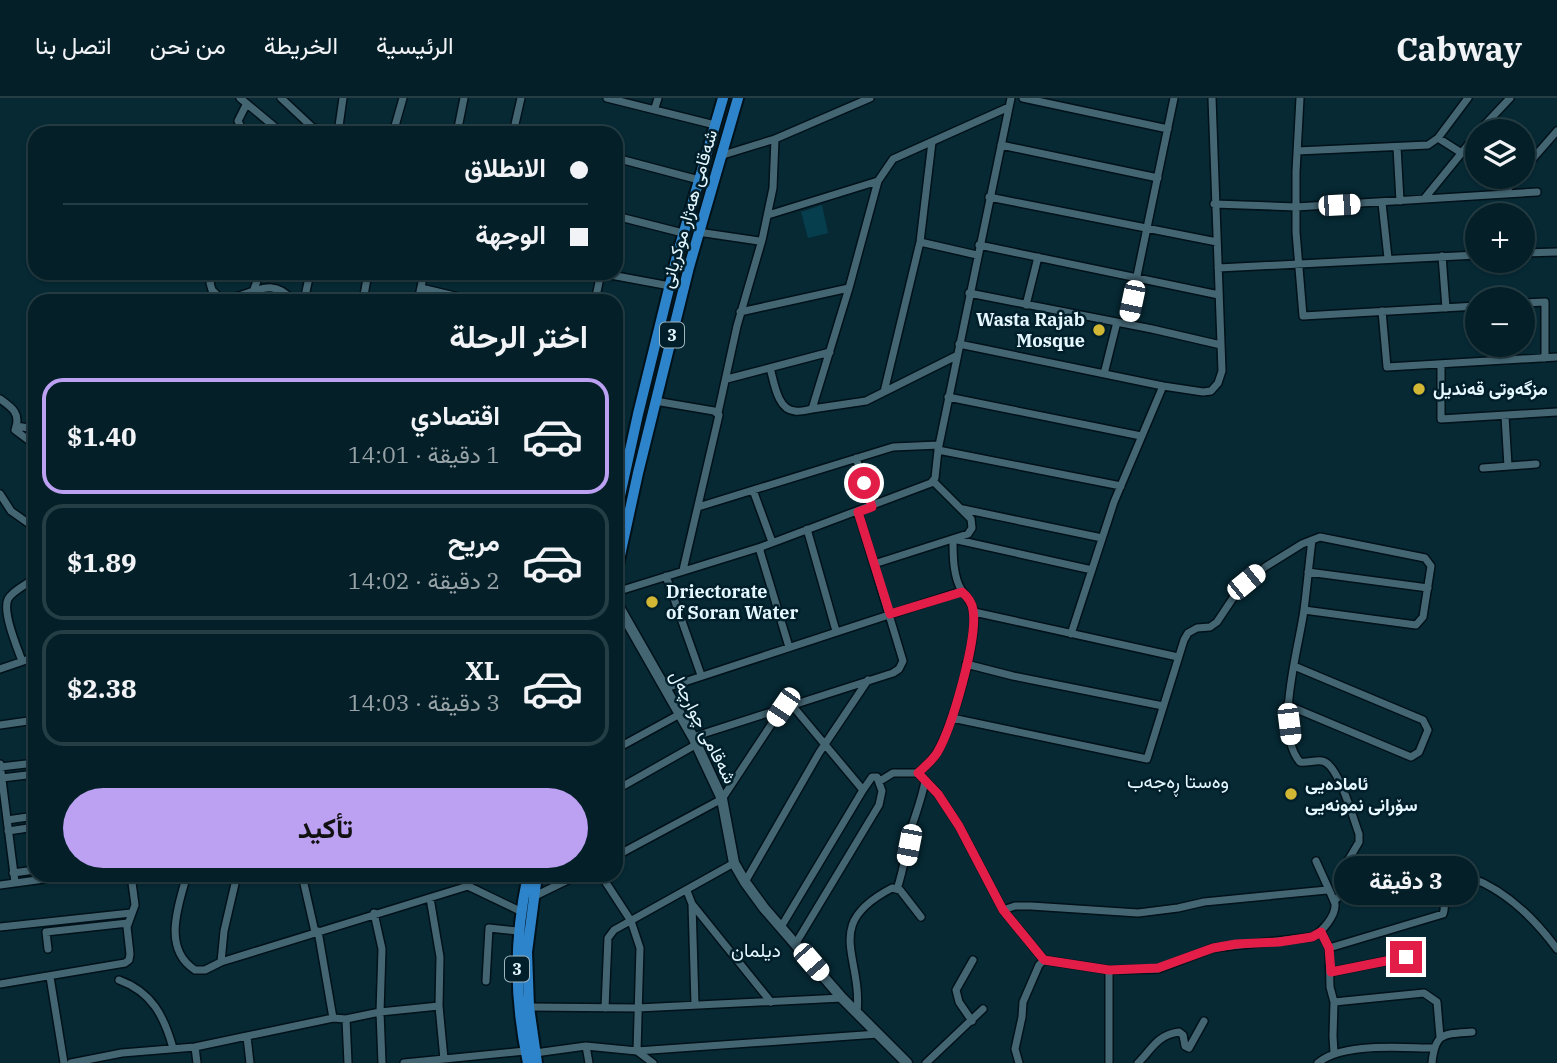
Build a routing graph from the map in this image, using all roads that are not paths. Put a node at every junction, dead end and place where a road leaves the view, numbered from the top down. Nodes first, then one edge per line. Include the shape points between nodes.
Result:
1 (240, 98) edge
2 (281, 98) edge
3 (343, 98) edge
4 (403, 98) edge
5 (464, 98) edge
6 (521, 98) edge
7 (607, 98) edge
8 (658, 98) edge
9 (723, 98) edge
10 (738, 98) edge
11 (870, 98) edge
12 (1011, 98) edge
13 (1023, 98) edge
14 (1174, 98) edge
15 (1212, 98) edge
16 (1300, 98) edge
17 (1468, 98) edge
18 (1510, 98) edge
19 (246, 105) junction
20 (1009, 107) junction
21 (655, 108) junction
22 (1490, 119) edge
23 (715, 125) junction
24 (240, 126) edge
25 (273, 126) edge
26 (311, 126) edge
27 (339, 126) edge
28 (395, 126) edge
29 (458, 126) edge
30 (517, 126) edge
31 (1168, 129) junction
32 (1557, 131) edge
33 (1438, 138) junction
34 (775, 139) junction
35 (932, 142) junction
36 (1001, 145) junction
37 (1465, 146) edge
38 (1397, 147) junction
39 (1297, 151) junction
40 (1460, 152) junction
41 (723, 155) junction
42 (1535, 156) edge
43 (623, 160) edge
44 (1158, 178) junction
45 (699, 180) junction
46 (878, 181) junction
47 (1508, 189) edge
48 (1537, 192) dead end
49 (1504, 193) junction
50 (989, 197) junction
51 (1424, 199) junction
52 (1400, 201) junction
53 (1382, 203) junction
54 (1214, 204) junction
55 (1296, 207) junction
56 (768, 215) junction
57 (623, 218) edge
58 (1148, 228) junction
59 (698, 232) junction
60 (684, 233) junction
61 (762, 240) junction
62 (920, 242) junction
63 (1217, 242) junction
64 (979, 245) junction
65 (1557, 252) edge
66 (1535, 253) edge
67 (977, 255) junction
68 (1465, 255) edge
69 (1442, 256) junction
70 (1038, 257) junction
71 (1388, 258) junction
72 (1298, 263) junction
73 (1218, 268) junction
74 (623, 277) edge
75 (1137, 278) junction
76 (257, 280) edge
77 (423, 280) edge
78 (670, 286) junction
79 (421, 288) junction
80 (849, 288) junction
81 (254, 289) junction
82 (969, 293) junction
83 (242, 294) edge
84 (286, 294) edge
85 (420, 294) edge
86 (446, 294) edge
87 (1219, 295) junction
88 (1535, 302) edge
89 (1026, 305) junction
90 (1465, 307) edge
91 (1446, 308) junction
92 (1382, 311) junction
93 (740, 312) junction
94 (1117, 322) junction
95 (1127, 324) junction
96 (959, 344) junction
97 (1221, 345) junction
98 (830, 352) junction
99 (956, 356) junction
100 (1557, 357) edge
101 (1545, 358) junction
102 (1441, 364) junction
103 (770, 368) junction
104 (1104, 374) junction
105 (727, 379) junction
106 (1163, 386) junction
107 (884, 392) junction
108 (948, 397) junction
109 (0, 399) edge
110 (655, 401) junction
111 (812, 409) junction
112 (1557, 412) edge
113 (719, 413) junction
114 (638, 414) junction
115 (652, 416) junction
116 (1505, 416) junction
117 (16, 426) junction
118 (28, 428) edge
119 (1142, 436) junction
120 (28, 441) edge
121 (938, 447) junction
122 (856, 458) junction
123 (623, 461) edge
124 (1536, 464) dead end
125 (1507, 466) junction
126 (1483, 468) dead end
127 (933, 481) junction
128 (1121, 486) junction
129 (753, 490) junction
130 (0, 494) edge
131 (698, 507) junction
132 (872, 507) junction
133 (963, 509) junction
134 (858, 512) junction
135 (28, 523) edge
136 (807, 529) junction
137 (1102, 538) junction
138 (953, 539) junction
139 (1312, 540) junction
140 (772, 542) junction
141 (623, 543) edge
142 (761, 547) junction
143 (874, 564) junction
144 (683, 570) junction
145 (1092, 570) junction
146 (1308, 572) junction
147 (666, 576) junction
148 (28, 583) edge
149 (1428, 588) junction
150 (623, 590) edge
151 (962, 592) junction
152 (1304, 610) junction
153 (974, 612) junction
154 (623, 614) edge
155 (890, 614) junction
156 (836, 631) junction
157 (1071, 634) junction
158 (789, 647) junction
159 (1178, 657) junction
160 (28, 659) edge
161 (22, 661) junction
162 (966, 664) junction
163 (1294, 666) junction
164 (0, 669) edge
165 (701, 675) junction
166 (868, 680) junction
167 (666, 688) junction
168 (1287, 705) junction
169 (787, 706) junction
170 (1163, 706) junction
171 (680, 714) junction
172 (951, 718) junction
173 (28, 721) edge
174 (0, 725) edge
175 (695, 740) junction
176 (623, 746) edge
177 (824, 746) junction
178 (28, 764) edge
179 (0, 766) edge
180 (918, 773) junction
181 (28, 775) edge
182 (2, 778) edge
183 (880, 781) junction
184 (925, 781) junction
185 (623, 786) edge
186 (863, 790) junction
187 (722, 799) junction
188 (28, 817) edge
189 (7, 820) junction
190 (28, 828) edge
191 (8, 831) junction
192 (623, 852) edge
193 (1316, 861) dead end
194 (734, 863) junction
195 (28, 872) edge
196 (14, 877) junction
197 (28, 877) edge
198 (132, 882) edge
199 (185, 882) edge
200 (235, 882) edge
201 (304, 882) edge
202 (467, 882) edge
203 (526, 882) edge
204 (536, 882) edge
205 (564, 882) edge
206 (606, 882) edge
207 (744, 882) junction
208 (0, 885) edge
209 (468, 886) junction
210 (897, 889) junction
211 (1327, 890) junction
212 (687, 891) junction
213 (533, 897) junction
214 (430, 898) junction
215 (1334, 901) junction
216 (692, 904) junction
217 (1003, 910) junction
218 (520, 911) junction
219 (131, 913) junction
220 (374, 913) junction
221 (921, 917) dead end
222 (631, 921) junction
223 (128, 923) junction
224 (0, 928) edge
225 (780, 928) junction
226 (316, 931) junction
227 (517, 931) junction
228 (1321, 932) junction
229 (796, 943) junction
230 (1329, 948) junction
231 (48, 949) dead end
232 (1557, 949) edge
233 (1406, 957) dead end
234 (973, 960) dead end
235 (1044, 960) junction
236 (221, 962) junction
237 (1109, 970) junction
238 (1331, 972) junction
239 (50, 977) junction
240 (119, 980) dead end
241 (486, 981) dead end
242 (0, 984) edge
243 (842, 998) junction
244 (771, 1002) junction
245 (1334, 1002) junction
246 (695, 1004) junction
247 (439, 1006) junction
248 (529, 1007) junction
249 (605, 1008) junction
250 (638, 1008) junction
251 (983, 1009) dead end
252 (380, 1012) junction
253 (857, 1013) junction
254 (333, 1018) junction
255 (345, 1020) junction
256 (972, 1021) junction
257 (1204, 1021) dead end
258 (1472, 1032) dead end
259 (878, 1034) junction
260 (247, 1037) junction
261 (1440, 1037) junction
262 (586, 1046) junction
263 (195, 1047) junction
264 (173, 1048) junction
265 (1434, 1048) junction
266 (637, 1051) junction
267 (122, 1053) junction
268 (1334, 1053) junction
269 (531, 1057) edge
270 (444, 1059) junction
271 (64, 1063) edge
272 (71, 1063) edge
273 (122, 1063) edge
274 (197, 1063) edge
275 (250, 1063) edge
276 (348, 1063) edge
277 (382, 1063) edge
278 (404, 1063) edge
279 (589, 1063) edge
280 (653, 1063) edge
281 (906, 1063) edge
282 (926, 1063) edge
283 (1019, 1063) edge
284 (1109, 1063) edge
285 (1138, 1063) edge
286 (1318, 1063) edge
287 (1432, 1063) edge

1 - 19 street
2 - 26 street
3 - 27 street
4 - 28 street
5 - 29 street
6 - 30 street
7 - 21 street
8 - 21 street
9 - 23 highway, شەقامی ھەژار موکریانی / 3
10 - 41 highway, شەقامی ھەژار موکریانی / 3
11 - 34 street
12 - 20 street
13 - 31 street
14 - 31 street
15 - 54 street
16 - 39 street
17 - 33 street
18 - 22 street
19 - 24 street via 238,121
19 - 25 street
20 - 35 street
20 - 36 street
21 - 23 street
23 - 45 highway, شەقامی ھەژار موکریانی / 3
31 - 44 street
32 - 42 street
33 - 38 street via 1428,145
33 - 40 street
34 - 41 street
34 - 56 street
35 - 46 street via 893,159
35 - 62 street
36 - 44 street
36 - 50 street
37 - 40 street
38 - 39 street
38 - 52 street
39 - 55 street
40 - 51 street
41 - 59 highway, شەقامی ھەژار موکریانی / 3
43 - 45 street
44 - 58 street
45 - 60 highway, شەقامی ھەژار موکریانی / 3
46 - 56 street
46 - 80 street
47 - 49 street
48 - 49 street
49 - 51 street
50 - 58 street
50 - 64 street
51 - 52 street
52 - 53 street
53 - 55 street
53 - 71 street
54 - 55 street
54 - 63 street
55 - 72 street
56 - 61 street
57 - 60 street
58 - 63 street
58 - 75 street
59 - 61 street
59 - 110 highway, شەقامی ھەژار موکریانی / 3
60 - 78 highway, شەقامی ھەژار موکریانی / 3
61 - 93 street
62 - 67 street
62 - 107 street
63 - 73 street
64 - 67 street
64 - 70 street
65 - 66 street
67 - 82 street
68 - 69 street
69 - 71 street
69 - 91 street
70 - 75 street
70 - 89 street
71 - 72 street
72 - 73 street
72 - 92 street via 1303,316
73 - 87 street
74 - 78 street
75 - 87 street
75 - 95 street
76 - 81 street
77 - 79 street
78 - 114 highway, شەقامی ھەژار موکریانی / 3
79 - 85 street
79 - 86 street
80 - 93 street
80 - 98 street
81 - 83 street
81 - 84 street
82 - 89 street
82 - 96 street
87 - 97 street
88 - 101 street via 1545,302
89 - 94 street
90 - 91 street
91 - 92 street
92 - 102 street via 1387,367
93 - 105 street
94 - 95 street
94 - 104 street
95 - 97 street
96 - 99 street
96 - 104 street
97 - 106 street via 1222,371 1211,391
98 - 103 street
98 - 111 street
99 - 107 street
99 - 108 street
100 - 101 street
101 - 102 street
102 - 116 street via 1441,419
103 - 105 street
103 - 111 street via 786,408 793,412
104 - 106 street
105 - 113 street
106 - 119 street
107 - 111 street via 866,401
108 - 119 street
108 - 121 street
109 - 117 street via 17,413
110 - 113 street
110 - 115 highway, شەقامی ھەژار موکریانی / 3
112 - 116 street
113 - 131 street
114 - 115 highway
114 - 123 highway, شەقامی ھەژار موکریانی / 3
115 - 141 highway, شەقامی ھەژار موکریانی / 3
116 - 125 street
117 - 118 street
117 - 120 street via 17,434
119 - 128 street
121 - 122 street via 893,447
121 - 127 street
121 - 128 street
122 - 129 street
122 - 132 street
124 - 125 street
125 - 126 street
127 - 132 street
127 - 133 street
128 - 137 street
129 - 131 street
129 - 140 street
130 - 135 street via 11,511
131 - 144 street
132 - 134 street
133 - 137 street
133 - 138 street via 972,528
134 - 136 street
134 - 143 street
136 - 140 street
136 - 156 street
137 - 145 street
138 - 143 street
138 - 145 street
138 - 151 street
139 - 146 street
139 - 149 street via 1320,537 1425,558 1431,566
139 - 159 street via 1246,582 1217,622 1188,633
140 - 142 street
142 - 144 street
142 - 158 street
143 - 155 street
144 - 147 street
145 - 157 street
146 - 149 street
146 - 152 street
147 - 150 street
147 - 165 street
148 - 161 street via 9,596 6,604
149 - 152 street via 1423,617 1416,625
151 - 153 street
151 - 155 street
152 - 163 street
153 - 157 street
153 - 162 street
154 - 167 main road, شەقامی چوارچەل
155 - 156 street
155 - 166 street via 903,661 892,673
156 - 158 street
157 - 159 street
158 - 165 street
159 - 170 street
160 - 161 street
161 - 164 street
162 - 170 street
162 - 172 street
163 - 168 street
163 - 168 street via 1423,720 1428,730 1419,752 1411,757
165 - 167 street
166 - 169 street
166 - 177 street
167 - 171 main road, شەقامی چوارچەل
168 - 215 street via 1292,753 1300,762 1329,764 1359,834 1346,864 1343,893
169 - 175 street
169 - 177 street
169 - 187 street
170 - 172 street via 1147,759
171 - 175 main road, شەقامی چوارچەل
171 - 176 street
172 - 180 street via 936,755
173 - 174 street
175 - 185 street
175 - 187 main road, شەقامی چوارچەل
177 - 186 street
177 - 207 street
178 - 179 street
179 - 182 street
180 - 183 street via 893,773
180 - 184 street
181 - 182 street
182 - 189 street
183 - 186 street via 872,777
183 - 229 street via 879,805
184 - 210 street
184 - 217 street via 964,835
186 - 225 street
187 - 192 street
187 - 194 main road, شەقامی چوارچەل
188 - 189 street
189 - 191 street
190 - 191 street
191 - 196 street
193 - 211 street
194 - 207 main road, شەقامی چوارچەل
194 - 212 street
195 - 196 street
196 - 197 street
196 - 208 street
198 - 219 street via 135,905
199 - 236 street via 174,931 175,947 195,970
200 - 236 street
201 - 226 street
202 - 209 street
203 - 218 highway, 3
204 - 213 highway, 3
205 - 213 street
206 - 222 street
207 - 225 main road, شەقامی چوارچەل
209 - 214 street
209 - 218 street
210 - 221 street
210 - 253 street via 866,904 852,925 849,937 859,994
211 - 215 street
211 - 217 street via 1138,913 1031,906
212 - 216 street
212 - 222 street
213 - 248 highway, 3 via 527,952
214 - 220 street
214 - 247 street via 440,957
215 - 228 street via 1335,908
216 - 244 street
216 - 246 street
217 - 235 street
218 - 227 highway, 3
219 - 223 street
219 - 224 street
220 - 226 street
220 - 252 street via 382,949
222 - 249 street via 608,938
222 - 250 street via 639,948
223 - 231 street via 46,932
223 - 239 street via 130,954 125,963
225 - 229 main road, شەقامی چوارچەل
226 - 236 street
226 - 254 street
227 - 241 street via 489,928
227 - 269 highway, 3 via 519,998
228 - 230 street
228 - 237 street via 1279,942 1213,948 1158,968
229 - 243 main road, شەقامی چوارچەل
230 - 232 street via 1443,914 1443,886 1451,875 1460,874 1488,884 1519,906
230 - 238 street
233 - 238 street
234 - 256 street via 956,990
235 - 237 street
235 - 283 street via 1023,1002 1015,1049
237 - 284 street
238 - 245 street
239 - 242 street
239 - 271 street
240 - 264 street via 135,985 149,998 167,1027
243 - 244 street
243 - 253 main road, شەقامی چوارچەل
244 - 246 street
245 - 261 street via 1424,993 1437,1002
245 - 268 street
246 - 250 street
247 - 252 street
247 - 270 street
248 - 249 street
248 - 269 highway, 3
249 - 250 street
250 - 266 street
251 - 256 street
252 - 255 street
252 - 277 street
253 - 259 main road, شەقامی چوارچەل
254 - 255 street
254 - 260 street
255 - 276 street
256 - 282 street
257 - 285 street via 1189,1048 1183,1035 1172,1033 1155,1041
258 - 261 street
259 - 266 street
259 - 281 main road, شەقامی چوارچەل
260 - 263 street
260 - 275 street
261 - 265 street
262 - 266 street
262 - 269 street
262 - 279 street
263 - 264 street
263 - 274 street
264 - 267 street
265 - 268 street
265 - 287 street
266 - 280 street
267 - 272 street
267 - 273 street
268 - 286 street
269 - 270 street
270 - 278 street

